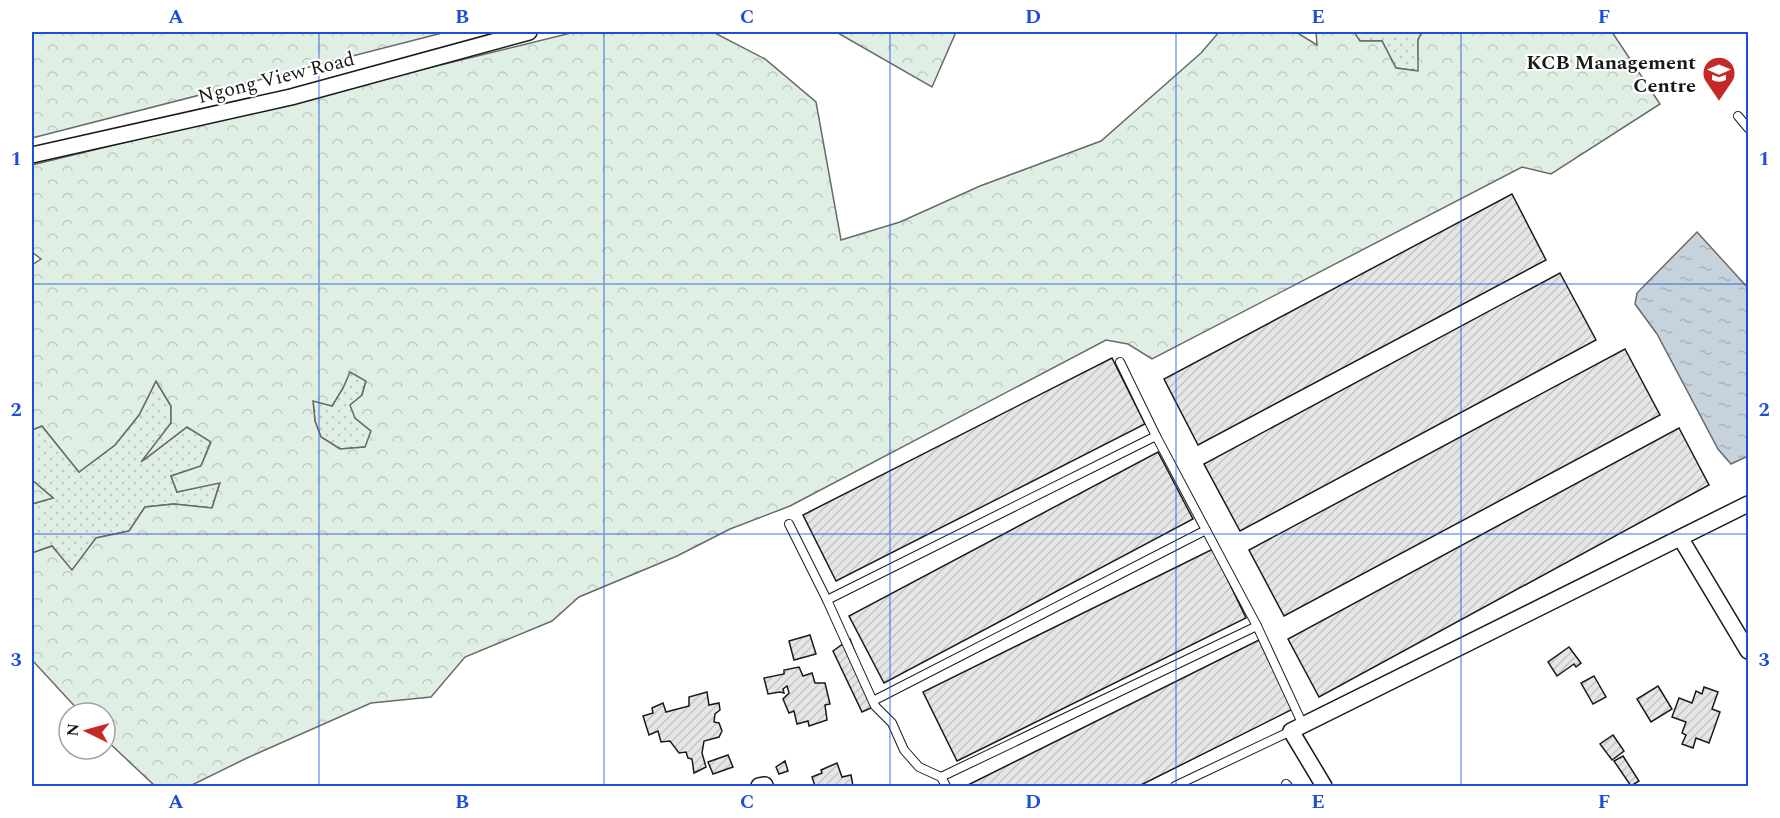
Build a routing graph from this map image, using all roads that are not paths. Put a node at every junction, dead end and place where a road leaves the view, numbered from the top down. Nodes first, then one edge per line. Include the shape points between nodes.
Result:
1 (529, 32) edge
2 (1738, 116) dead end
3 (1749, 129) edge
4 (32, 155) edge
5 (1120, 362) dead end
6 (1156, 436) junction
7 (1749, 504) edge
8 (789, 525) dead end
9 (1206, 530) junction
10 (1681, 539) junction
11 (827, 600) junction
12 (1257, 626) junction
13 (1749, 651) edge
14 (873, 701) junction
15 (1297, 728) junction
16 (941, 777) junction
17 (946, 786) edge
18 (1175, 786) edge
19 (1324, 786) edge

1 - 4 street, Ngong View Road via 291,97
2 - 3 lane
5 - 6 lane
6 - 9 lane
6 - 11 lane
7 - 10 street
8 - 11 lane
9 - 12 lane
9 - 14 lane
10 - 13 street
10 - 15 street
11 - 14 lane
12 - 15 lane
12 - 16 lane
14 - 16 lane via 892,723 904,750 919,767
15 - 18 lane
15 - 19 street
16 - 17 lane

